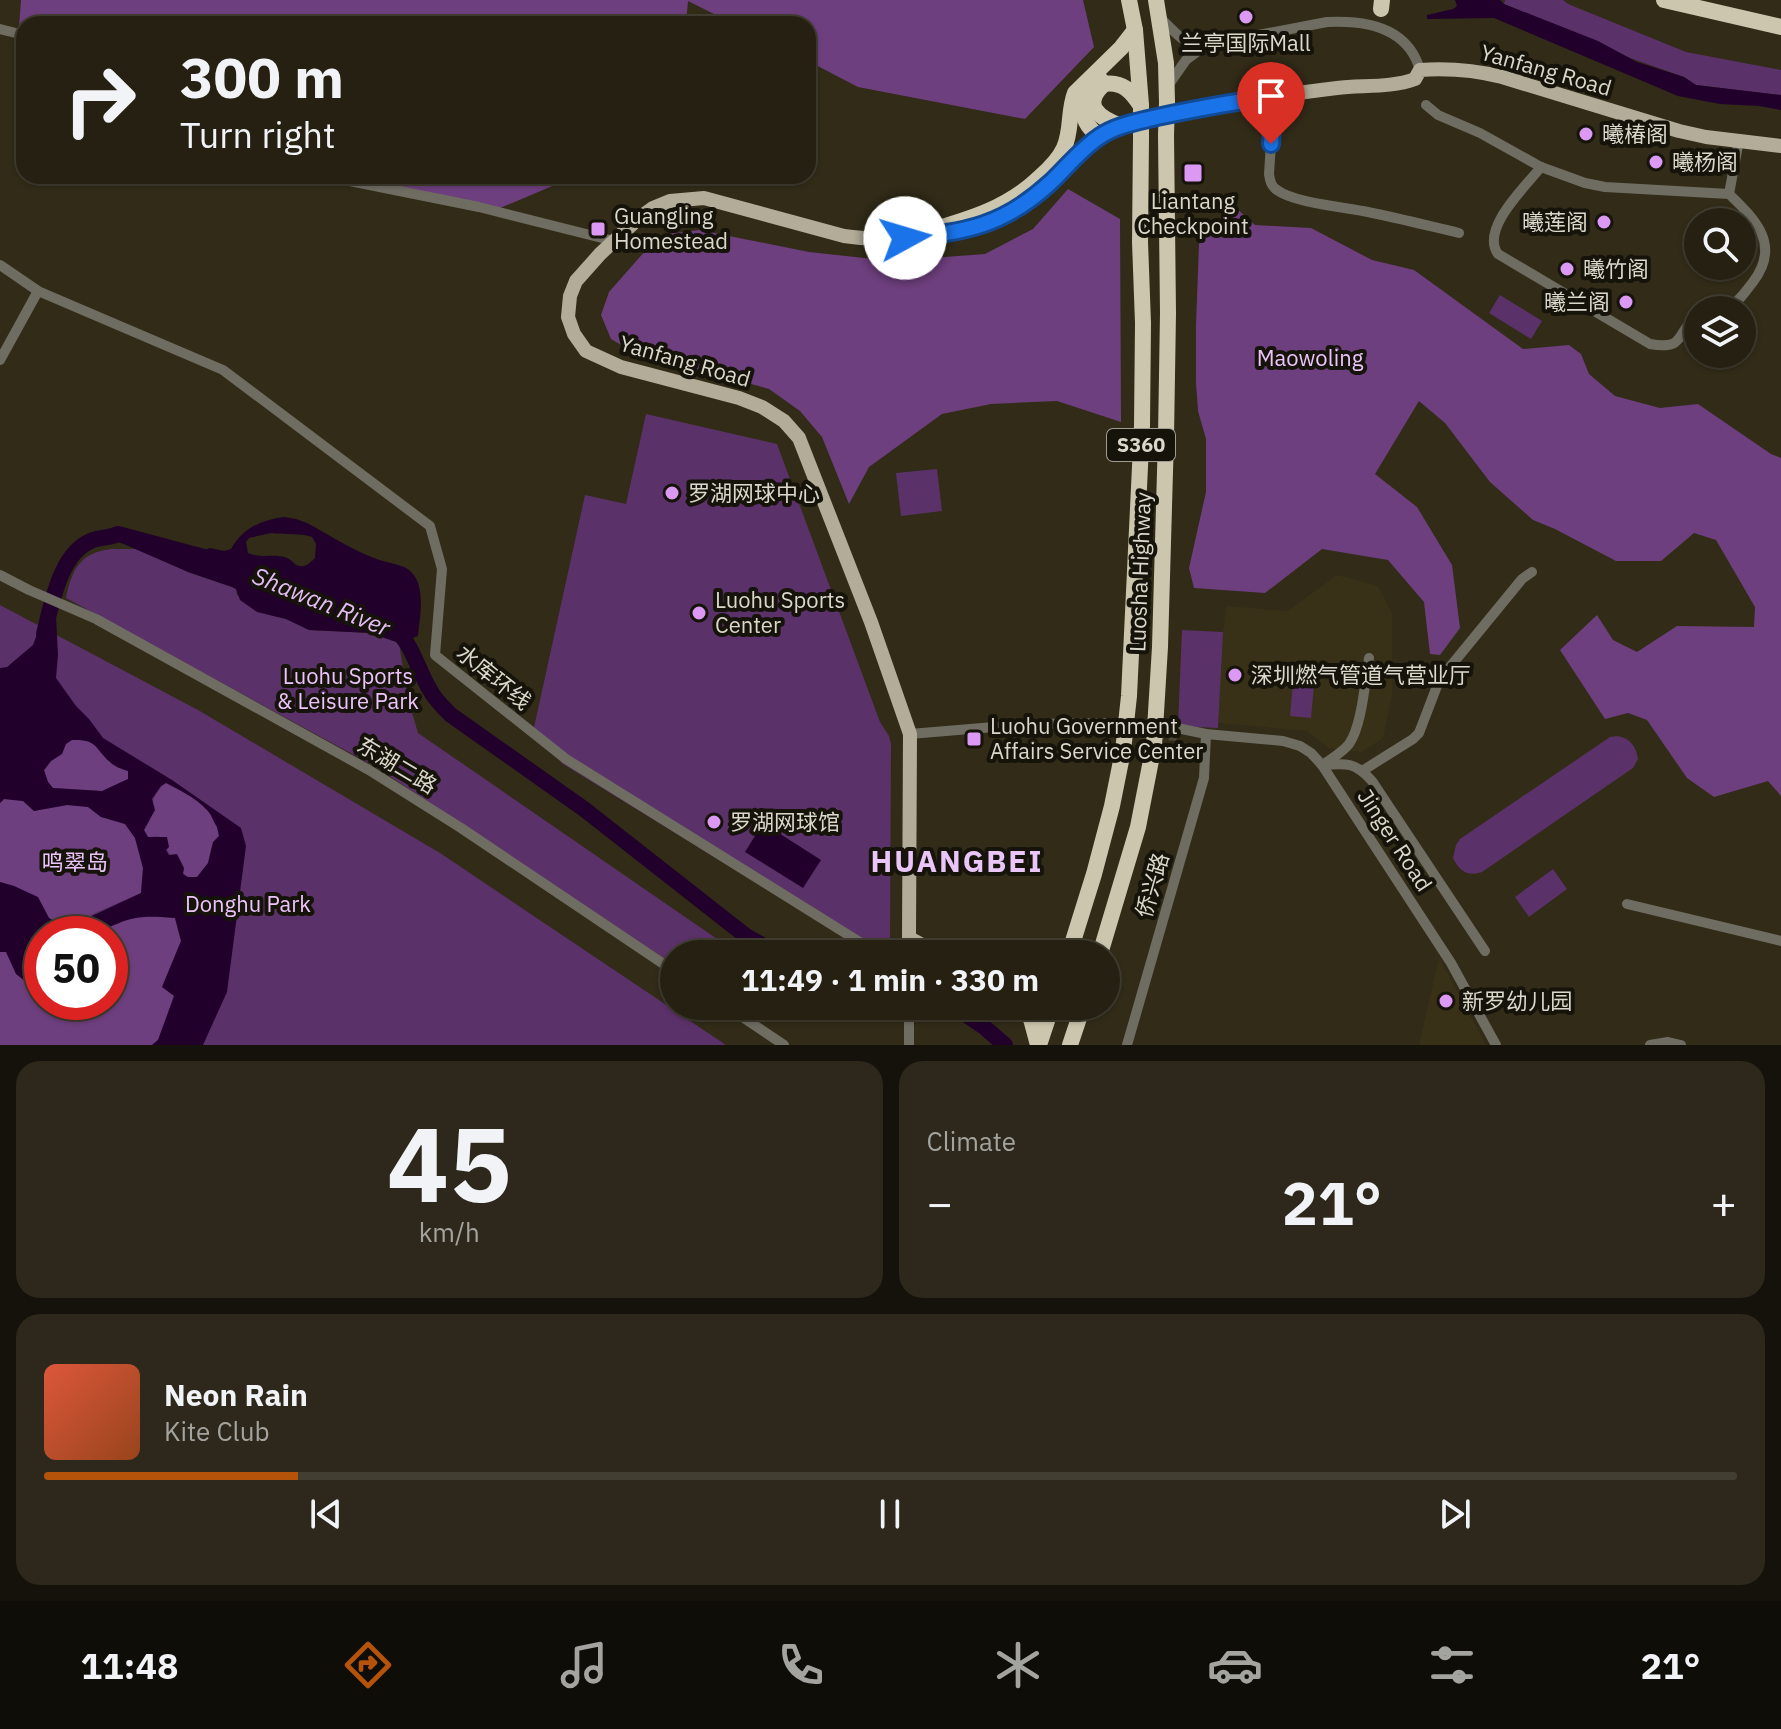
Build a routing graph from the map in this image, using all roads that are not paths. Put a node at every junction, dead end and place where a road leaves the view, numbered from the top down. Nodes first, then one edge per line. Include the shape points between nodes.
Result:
1 (1129, 0) edge
2 (1156, 0) edge
3 (1664, 0) edge
4 (1379, 3) edge
5 (1159, 17) junction
6 (1780, 26) edge
7 (1135, 30) junction
8 (1386, 30) junction
9 (1206, 45) junction
10 (1420, 70) junction
11 (1167, 95) junction
12 (1271, 97) junction
13 (1426, 105) dead end
14 (1141, 106) junction
15 (1121, 126) junction
16 (1099, 136) junction
17 (1739, 140) junction
18 (1781, 146) edge
19 (1541, 167) junction
20 (365, 184) edge
21 (1729, 194) junction
22 (1459, 233) dead end
23 (905, 238) junction
24 (614, 241) junction
25 (0, 265) edge
26 (38, 291) junction
27 (1742, 296) edge
28 (1684, 331) edge
29 (0, 360) edge
30 (1532, 572) dead end
31 (0, 575) edge
32 (1369, 658) dead end
33 (1109, 727) tunnel mouth
34 (1177, 732) tunnel mouth
35 (910, 734) junction
36 (1206, 734) junction
37 (1322, 765) junction
38 (1362, 771) junction
39 (1627, 904) dead end
40 (856, 940) edge
41 (909, 940) edge
42 (1073, 940) edge
43 (1104, 940) edge
44 (1781, 941) edge
45 (1485, 951) dead end
46 (660, 962) edge
47 (747, 1020) edge
48 (910, 1020) edge
49 (1031, 1020) edge
50 (1047, 1020) edge
51 (1078, 1020) edge
52 (784, 1045) edge
53 (909, 1045) edge
54 (1038, 1045) edge
55 (1070, 1045) edge
56 (1127, 1045) edge
57 (1496, 1045) edge
58 (1650, 1045) edge
59 (1681, 1045) edge

1 - 7 highway, S360
2 - 5 highway, S360
3 - 6 highway
4 - 8 street
5 - 9 street via 1184,41
5 - 11 highway, S360
7 - 14 highway, S360
7 - 16 highway via 1127,55 1084,102 1088,126
7 - 23 highway via 1075,93 1067,141 1036,181 986,213
8 - 9 street via 1357,22 1327,22
8 - 10 street via 1413,54
9 - 11 street via 1186,60
10 - 12 main road, Yanfang Road via 1415,79 1401,83
10 - 17 main road, Yanfang Road via 1477,71 1679,131
11 - 43 highway, Luosha Highway / S360, bridge via 1166,437 1154,745 1138,827
12 - 15 main road, Yanfang Road
12 - 22 street via 1269,174 1277,190
13 - 19 street
14 - 15 highway via 1117,83 1098,89 1093,104 1097,114
14 - 42 highway, Luosha Highway / S360, bridge via 1142,425 1129,696 1112,806
15 - 16 main road, Yanfang Road
16 - 23 main road, Yanfang Road via 1035,196 998,220
17 - 18 main road, Yanfang Road
17 - 21 street
19 - 21 street via 1605,187
19 - 28 street via 1495,228 1493,248 1498,254 1650,344 1669,346
20 - 24 street
21 - 27 street via 1754,218 1766,251 1759,274
23 - 24 main road, Yanfang Road via 844,236 704,198 653,208
24 - 35 main road, Yanfang Road via 576,281 568,317 574,334 586,351 621,367 762,407 799,438
25 - 26 street, 水库环线
26 - 29 street
26 - 40 street, 水库环线 via 223,370 430,526 442,569 435,655 566,759
30 - 38 street via 1445,673 1419,733
31 - 46 street, 东湖二路 via 78,611 369,770
32 - 37 street via 1352,739
33 - 35 street via 1029,724
34 - 36 street, Jinger Road
35 - 41 main road, Yanfang Road
36 - 37 street, Jinger Road via 1283,741 1300,746
36 - 56 street, 侨兴路 via 1204,778
37 - 38 street via 1345,763
37 - 57 street, Jinger Road via 1451,963
38 - 45 street
39 - 44 street
47 - 52 street
48 - 53 street
49 - 54 highway
50 - 54 highway
51 - 55 highway
58 - 59 street

